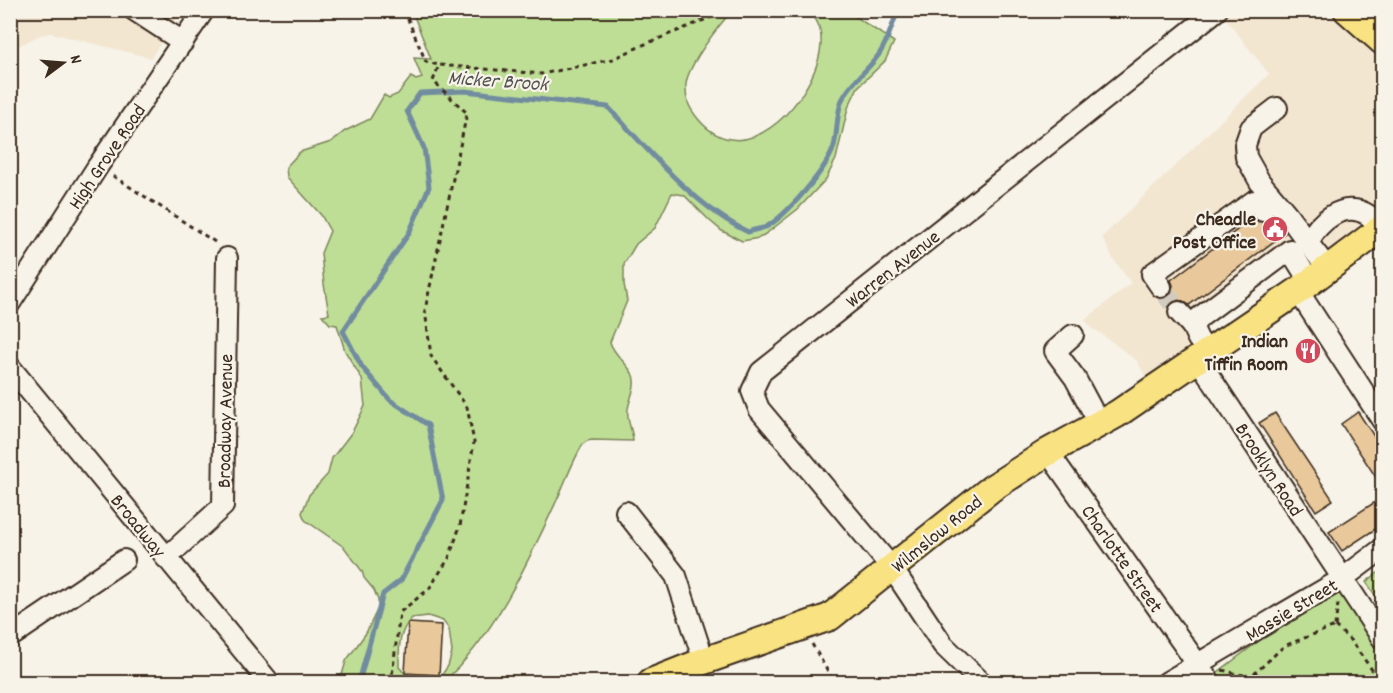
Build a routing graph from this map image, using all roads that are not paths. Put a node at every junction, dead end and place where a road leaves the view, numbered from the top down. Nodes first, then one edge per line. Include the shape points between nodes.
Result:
1 (134, 10) edge
2 (204, 10) edge
3 (1217, 10) edge
4 (1347, 10) edge
5 (1379, 29) edge
6 (183, 42) junction
7 (1277, 108) dead end
8 (1263, 212) dead end
9 (1382, 228) edge
10 (1309, 244) junction
11 (227, 258) road end
12 (1312, 281) junction
13 (1161, 287) tunnel mouth
14 (10, 303) edge
15 (1073, 335) dead end
16 (1203, 355) junction
17 (10, 367) edge
18 (1376, 397) edge
19 (1383, 420) edge
20 (1099, 423) junction
21 (1048, 452) junction
22 (626, 512) dead end
23 (1383, 549) edge
24 (166, 558) junction
25 (123, 560) dead end
26 (892, 568) junction
27 (1342, 579) junction
28 (10, 637) edge
29 (1383, 638) edge
30 (704, 661) junction
31 (1197, 665) junction
32 (269, 682) edge
33 (651, 682) edge
34 (981, 682) edge
35 (1167, 682) edge
36 (1210, 682) edge

1 - 6 street
2 - 6 street, High Grove Road
3 - 26 street, Warren Avenue via 761,372 752,391 759,409
4 - 5 main road
6 - 14 street, High Grove Road
7 - 10 street via 1251,128 1245,145 1246,157 1260,182
8 - 13 street via 1254,201 1152,274
9 - 10 street via 1358,210 1346,210 1329,217 1314,231
9 - 12 main road, Wilmslow Road
10 - 12 street
11 - 24 street, Broadway Avenue via 223,506
12 - 16 main road, Wilmslow Road
12 - 16 street via 1285,243 1200,317 1185,319
12 - 18 street
15 - 20 street via 1055,351 1080,386
16 - 20 main road, Wilmslow Road
16 - 27 street, Brooklyn Road
17 - 24 street, Broadway
18 - 19 street
20 - 21 main road, Wilmslow Road
21 - 26 main road, Wilmslow Road via 992,488
21 - 31 street, Charlotte Street
22 - 30 street via 675,576
23 - 27 street, Massie Street
24 - 32 street, Broadway
25 - 28 street
26 - 30 main road, Wilmslow Road via 830,617
26 - 34 street, Warren Avenue via 943,645
27 - 29 street, Brooklyn Road
27 - 31 street, Massie Street
30 - 33 main road, Wilmslow Road
31 - 35 street, Massie Street
31 - 36 street, Charlotte Street

